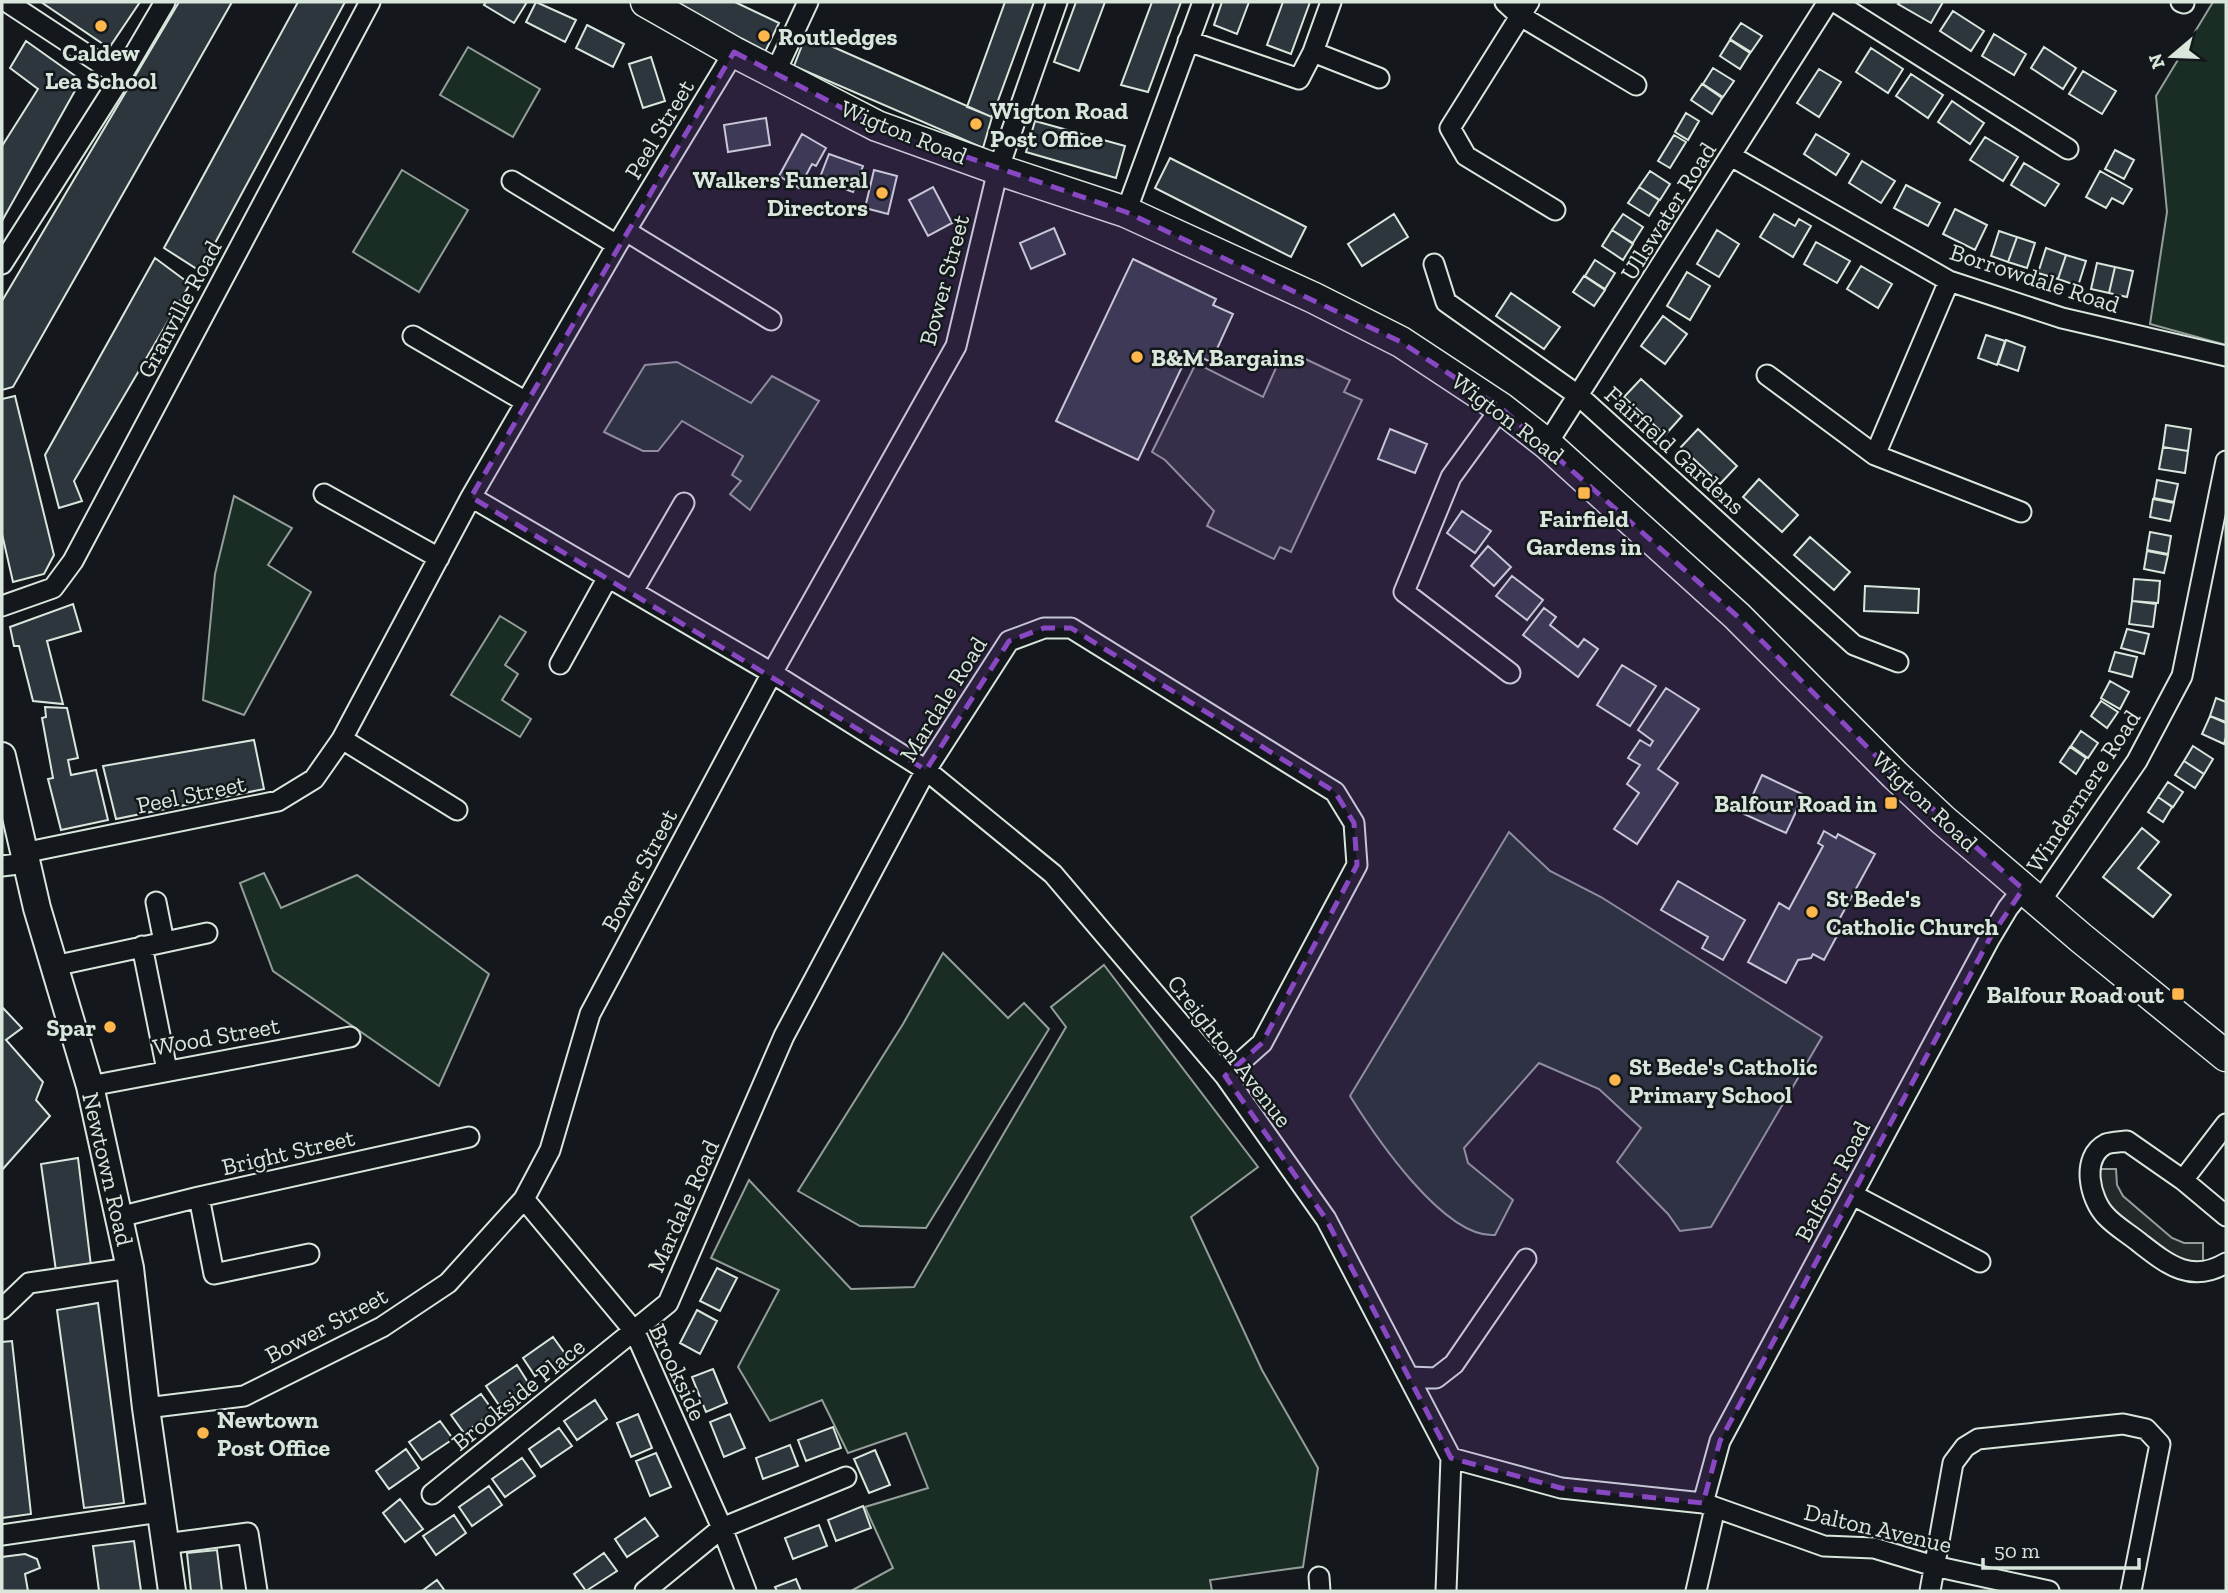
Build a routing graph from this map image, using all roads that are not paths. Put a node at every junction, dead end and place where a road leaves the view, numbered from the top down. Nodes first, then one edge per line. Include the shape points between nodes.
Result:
1 (7, 2) edge
2 (165, 2) edge
3 (370, 2) edge
4 (646, 2) edge
5 (808, 2) edge
6 (1057, 2) edge
7 (1203, 2) edge
8 (1331, 2) edge
9 (1828, 2) edge
10 (1835, 2) edge
11 (1518, 6) edge
12 (1188, 41) junction
13 (734, 52) junction
14 (1313, 52) junction
15 (775, 73) junction
16 (121, 77) junction
17 (1379, 78) dead end
18 (1636, 85) dead end
19 (2068, 149) dead end
20 (1731, 156) junction
21 (998, 170) junction
22 (512, 181) dead end
23 (1555, 210) dead end
24 (1126, 212) junction
25 (621, 238) junction
26 (2, 264) edge
27 (1434, 264) dead end
28 (1950, 281) junction
29 (771, 320) dead end
30 (413, 336) dead end
31 (2226, 356) edge
32 (1767, 375) dead end
33 (1579, 396) junction
34 (526, 402) junction
35 (1501, 408) junction
36 (1547, 444) junction
37 (1875, 455) junction
38 (2226, 461) edge
39 (324, 494) dead end
40 (471, 497) junction
41 (684, 503) dead end
42 (2021, 512) dead end
43 (439, 558) junction
44 (608, 577) junction
45 (633, 591) junction
46 (2, 606) edge
47 (1898, 662) dead end
48 (560, 664) dead end
49 (772, 673) junction
50 (1510, 673) dead end
51 (342, 738) junction
52 (2, 761) edge
53 (926, 770) junction
54 (457, 810) dead end
55 (14, 851) edge
56 (2031, 896) junction
57 (156, 902) dead end
58 (207, 933) dead end
59 (164, 942) junction
60 (142, 946) junction
61 (54, 966) junction
62 (350, 1037) dead end
63 (2226, 1056) edge
64 (167, 1070) junction
65 (1225, 1076) junction
66 (90, 1086) junction
67 (2226, 1124) edge
68 (469, 1137) dead end
69 (2183, 1180) junction
70 (1853, 1195) junction
71 (199, 1197) junction
72 (524, 1199) junction
73 (2226, 1216) edge
74 (119, 1217) junction
75 (309, 1254) dead end
76 (1525, 1259) dead end
77 (1980, 1262) dead end
78 (2226, 1263) edge
79 (131, 1268) junction
80 (2, 1309) edge
81 (635, 1332) junction
82 (1409, 1377) junction
83 (146, 1408) junction
84 (1451, 1458) junction
85 (846, 1477) dead end
86 (432, 1494) dead end
87 (1709, 1506) junction
88 (160, 1512) junction
89 (722, 1528) junction
90 (2, 1535) edge
91 (165, 1544) junction
92 (1934, 1566) junction
93 (172, 1591) edge
94 (257, 1591) edge
95 (645, 1591) edge
96 (747, 1591) edge
97 (1446, 1591) edge
98 (1696, 1591) edge
99 (1930, 1591) edge
100 (2049, 1591) edge
101 (2131, 1591) edge

1 - 16 street
2 - 16 street
3 - 46 street, Granville Road via 73,561 53,588
4 - 13 main road, Wigton Road
5 - 15 street
6 - 21 street, Bower Street
7 - 12 street
8 - 14 street
9 - 20 street, Ullswater Road
10 - 19 street
11 - 18 street
11 - 23 street via 1450,128 1466,156
12 - 14 street via 1299,79
12 - 24 street
13 - 15 main road, Wigton Road
13 - 25 street, Peel Street
14 - 17 street
15 - 21 main road, Wigton Road via 877,126
16 - 26 street
20 - 28 street, Borrowdale Road
20 - 33 street, Ullswater Road
21 - 24 main road, Wigton Road
21 - 49 street, Bower Street via 956,346
22 - 25 street
24 - 35 main road, Wigton Road via 1401,342
25 - 29 street
25 - 34 street, Peel Street
27 - 33 street, Fairfield Gardens via 1446,302
28 - 31 street, Borrowdale Road via 2062,318
28 - 37 street
30 - 34 street
32 - 37 street
33 - 36 street, Ullswater Road
33 - 47 street, Fairfield Gardens via 1854,645
34 - 40 street, Peel Street
35 - 36 main road, Wigton Road
35 - 50 street via 1451,477 1404,592
36 - 56 main road, Wigton Road via 1737,616 1895,775
37 - 42 street
38 - 56 street, Windermere Road via 2182,676 2137,761
39 - 43 street
40 - 43 street, Peel Street
40 - 44 street, Creighton Avenue
41 - 45 street
43 - 51 street, Peel Street
44 - 45 street, Creighton Avenue
44 - 48 street
45 - 49 street, Creighton Avenue
49 - 53 street, Creighton Avenue
49 - 72 street, Bower Street via 590,1014 550,1150
51 - 54 street
51 - 55 street, Peel Street via 314,779 278,801
52 - 55 main road, Newtown Road
53 - 65 street, Creighton Avenue via 1053,874
53 - 65 street, Mardale Road via 1009,641 1044,628 1071,628 1335,792 1354,823 1357,865 1262,1043
53 - 81 street, Mardale Road via 783,1036 668,1303
55 - 61 main road, Newtown Road
56 - 63 main road, Wigton Road
56 - 70 street, Balfour Road via 2008,908 1990,938
57 - 59 street
58 - 59 street
59 - 60 street
60 - 61 street
60 - 64 street
61 - 66 main road, Newtown Road
62 - 64 street, Wood Street
64 - 66 street, Wood Street
65 - 82 street, Creighton Avenue via 1326,1219
66 - 74 main road, Newtown Road
67 - 69 street
68 - 71 street, Bright Street
69 - 73 street
69 - 78 street via 2127,1141 2105,1145 2096,1154 2090,1174 2105,1216 2171,1267 2198,1272
70 - 77 street
70 - 87 street, Balfour Road via 1720,1441
71 - 74 street, Bright Street
71 - 75 street via 214,1274
72 - 81 street, Brookside
72 - 83 street, Bower Street via 448,1283 382,1327 244,1396
74 - 79 main road, Newtown Road
76 - 82 street via 1454,1364 1436,1378
79 - 80 street via 29,1283
79 - 83 main road, Newtown Road
81 - 86 street, Brookside Place
81 - 89 street, Brookside
82 - 84 street, Creighton Avenue
83 - 88 main road, Newtown Road
84 - 87 street, Dalton Avenue via 1561,1488
84 - 97 street, Creighton Avenue
85 - 89 street
87 - 92 street, Dalton Avenue via 1824,1546 1874,1548
87 - 98 street, Balfour Road
88 - 90 street
88 - 91 main road, Newtown Road
89 - 95 street
89 - 96 street, Brookside
91 - 93 main road, Newtown Road
91 - 94 street via 248,1534
92 - 99 street
92 - 100 street, Dalton Avenue
92 - 101 street via 1953,1463 1965,1447 1978,1439 2123,1424 2146,1429 2160,1444

